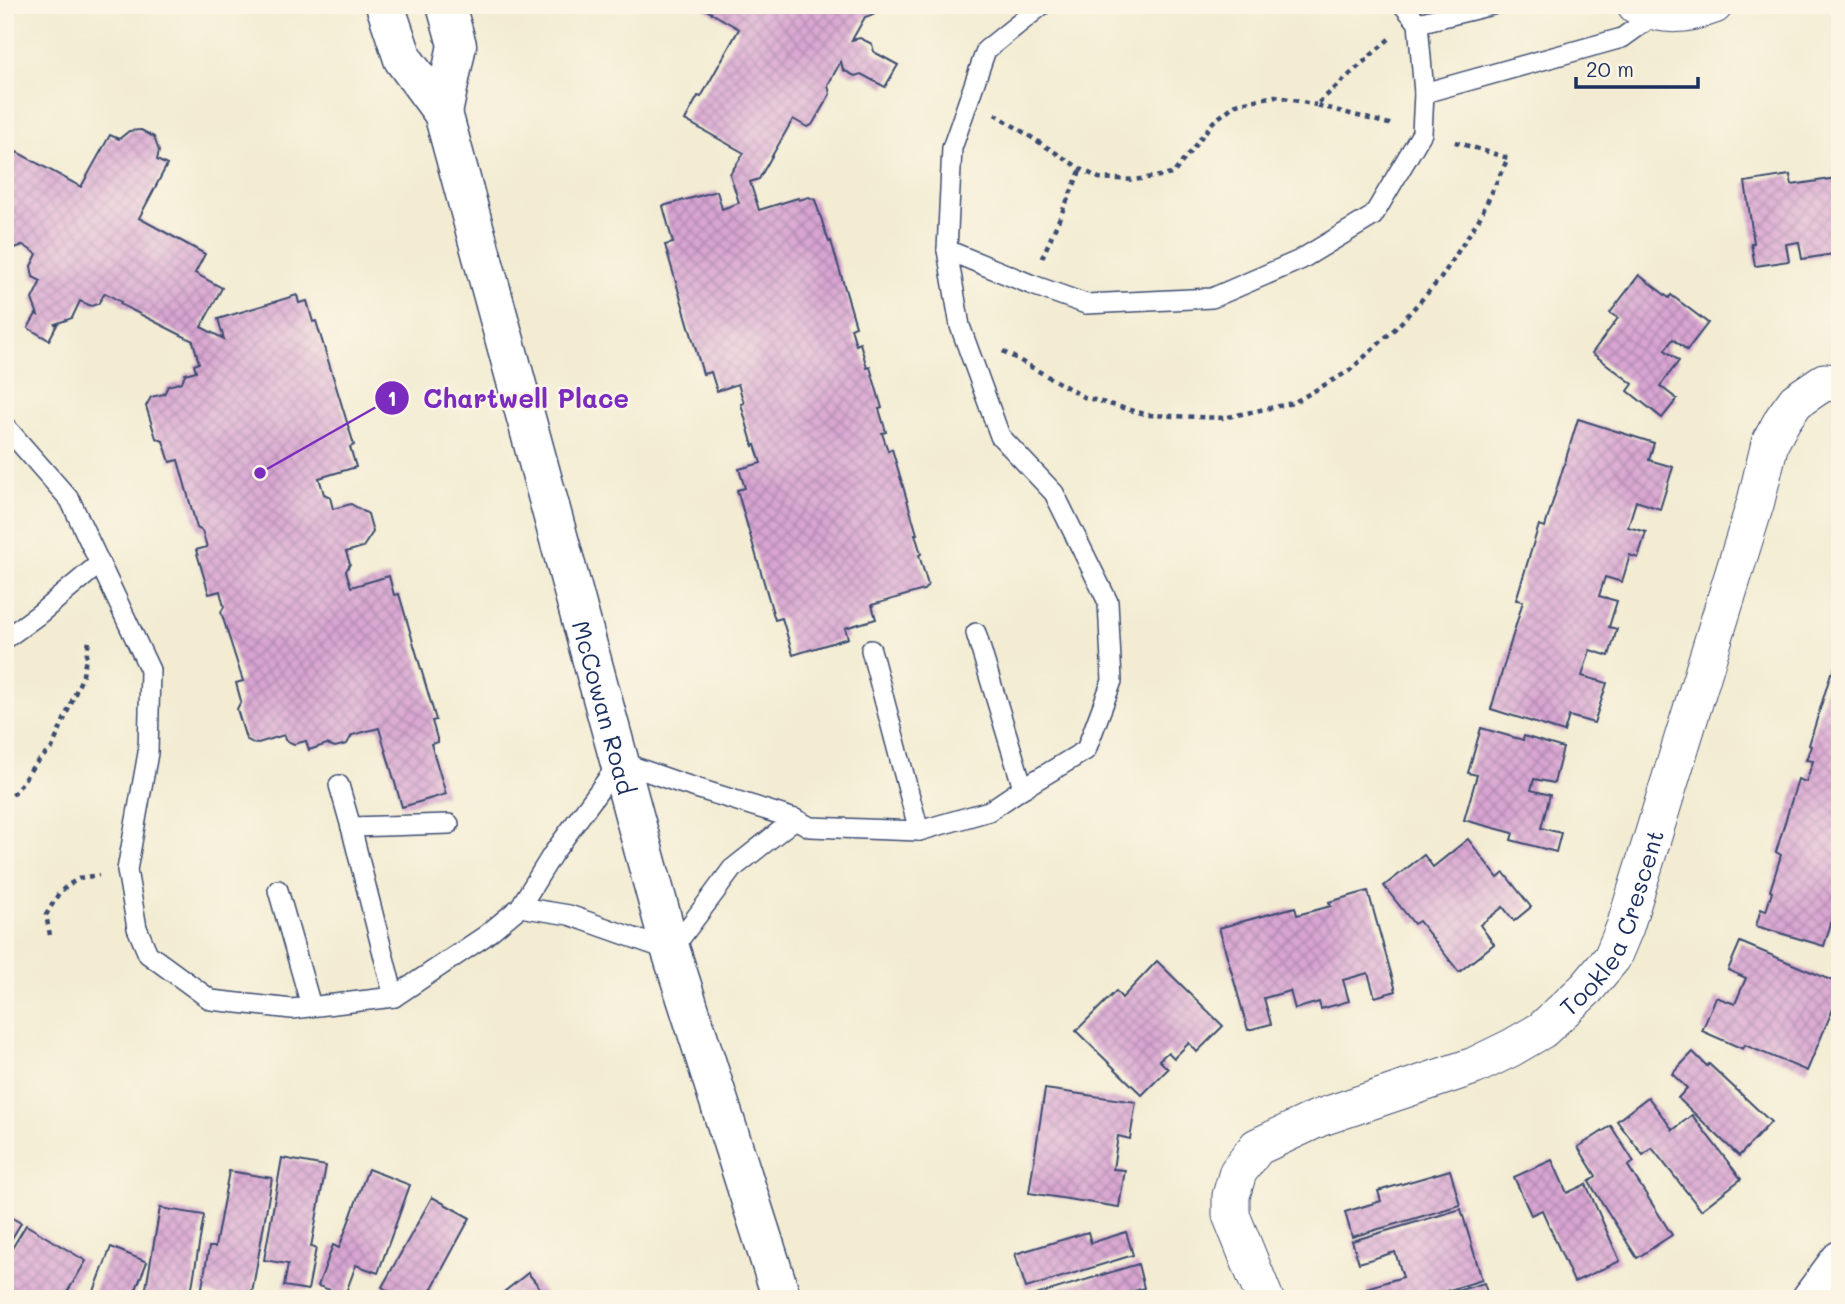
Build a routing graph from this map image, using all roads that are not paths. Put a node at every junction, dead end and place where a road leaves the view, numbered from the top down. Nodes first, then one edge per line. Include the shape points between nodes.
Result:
1 (385, 5) edge
2 (446, 5) edge
3 (1042, 5) edge
4 (1404, 5) edge
5 (1492, 5) edge
6 (1714, 5) edge
7 (1646, 9) edge
8 (1418, 23) junction
9 (1424, 93) junction
10 (443, 113) junction
11 (947, 250) junction
12 (1840, 383) edge
13 (5, 426) edge
14 (99, 564) junction
15 (976, 634) dead end
16 (5, 639) edge
17 (871, 650) dead end
18 (620, 762) junction
19 (339, 785) dead end
20 (1023, 788) junction
21 (795, 819) junction
22 (449, 824) dead end
23 (351, 827) junction
24 (919, 831) junction
25 (278, 890) dead end
26 (520, 907) junction
27 (671, 951) junction
28 (394, 997) junction
29 (311, 1006) junction
30 (1840, 1260) edge
31 (782, 1299) edge
32 (1265, 1299) edge
33 (1811, 1299) edge

1 - 10 main road, McCowan Road via 403,59
2 - 10 main road, McCowan Road via 457,45
3 - 11 lane via 986,50 952,148
4 - 8 lane
5 - 8 lane
6 - 7 street via 1686,14
7 - 9 lane via 1622,38
8 - 9 lane
9 - 11 lane via 1422,133 1373,216 1300,260 1212,298 1087,304
10 - 18 main road, McCowan Road
11 - 20 lane via 960,326 1000,436 1054,493 1108,602 1112,681 1086,750
12 - 32 street, Tooklea Crescent via 1824,382 1796,401 1770,443 1756,501 1612,958 1542,1030 1511,1048 1474,1066 1319,1118 1257,1147 1238,1172 1231,1214
13 - 14 lane via 69,500
14 - 16 lane
14 - 29 lane via 150,670 148,752 127,870 137,928 148,954 211,1000 292,1009
15 - 20 lane
17 - 24 lane
18 - 21 lane
18 - 26 lane
18 - 27 main road, McCowan Road
19 - 23 lane
20 - 24 lane via 989,811
21 - 24 lane via 810,827
21 - 27 lane via 732,869
22 - 23 lane
23 - 28 lane
25 - 29 lane
26 - 27 lane via 569,915
26 - 28 lane
27 - 31 main road, McCowan Road
28 - 29 lane
30 - 33 main road

